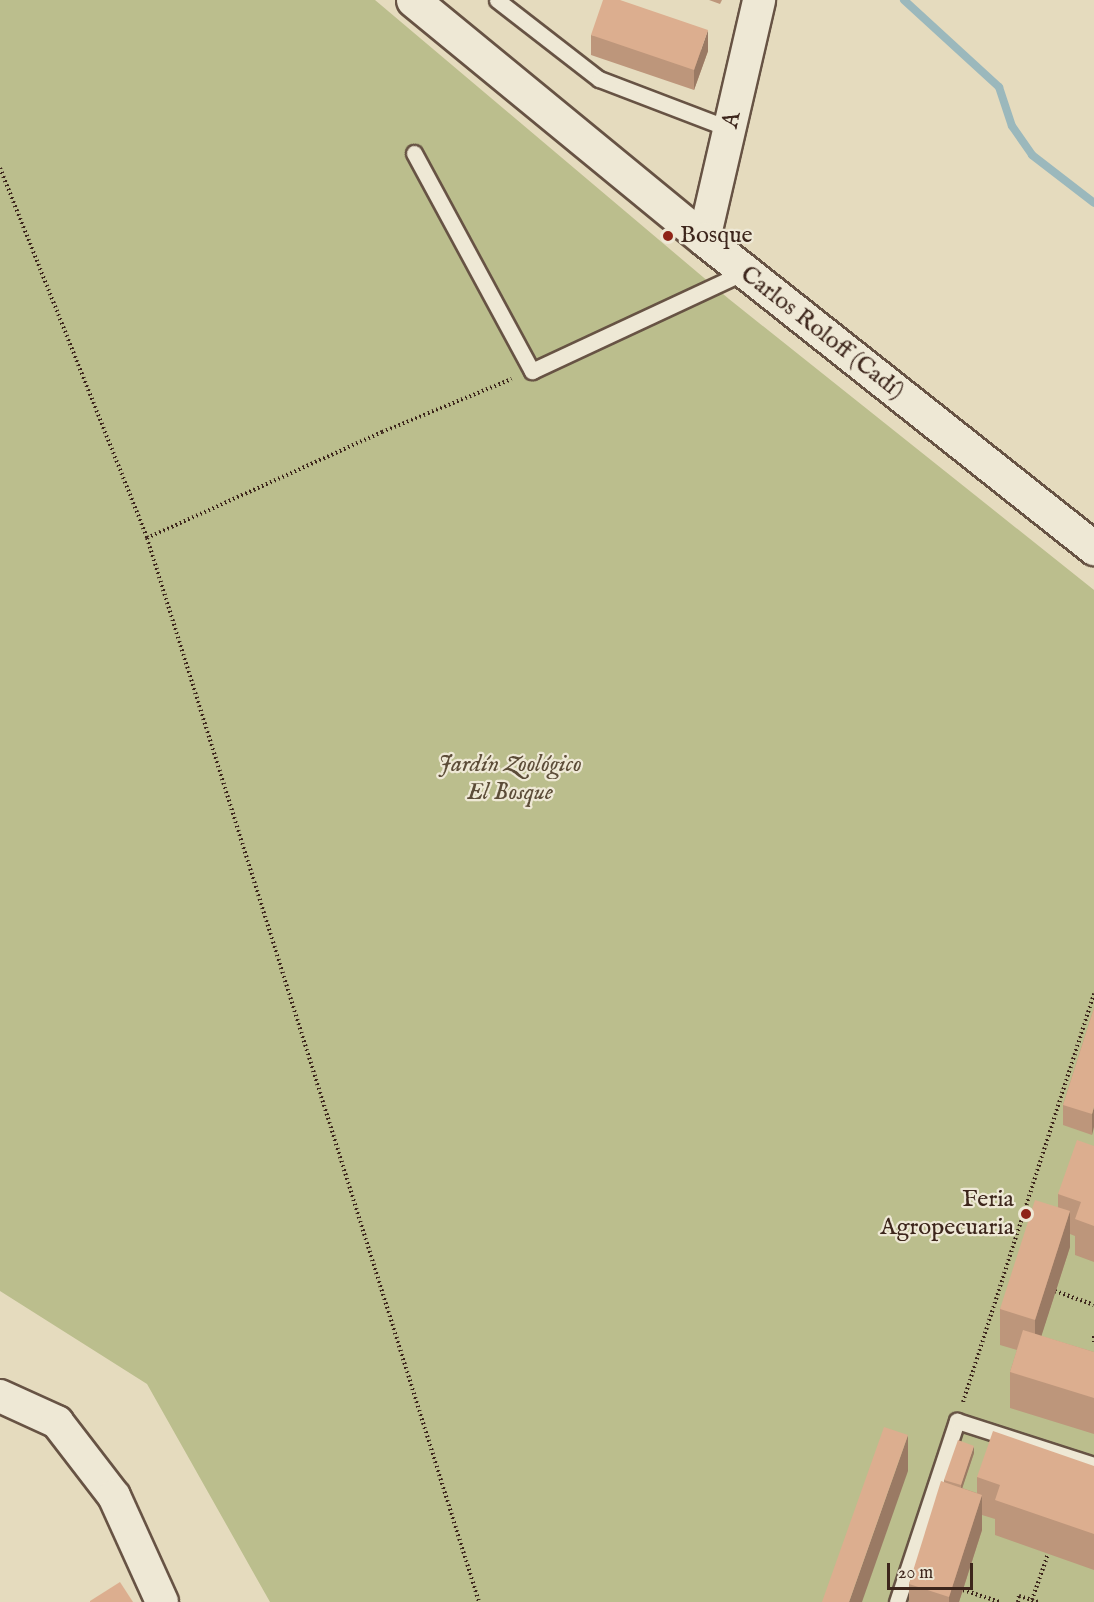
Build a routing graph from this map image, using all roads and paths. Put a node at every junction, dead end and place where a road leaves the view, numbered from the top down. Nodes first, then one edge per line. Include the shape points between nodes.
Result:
1 (413, 0) edge
2 (497, 0) edge
3 (759, 0) edge
4 (730, 129) junction
5 (414, 153) dead end
6 (0, 168) edge
7 (704, 239) junction
8 (744, 272) junction
9 (532, 371) junction
10 (147, 538) junction
11 (1094, 548) edge
12 (1094, 994) edge
13 (1055, 1291) edge
14 (1094, 1305) edge
15 (1094, 1336) edge
16 (1094, 1345) edge
17 (0, 1396) edge
18 (957, 1420) junction
19 (1094, 1465) edge
20 (1048, 1554) edge
21 (963, 1590) edge
22 (1032, 1600) junction
23 (162, 1602) edge
24 (479, 1602) edge
25 (897, 1602) edge
26 (999, 1602) edge
27 (1018, 1602) edge
28 (1038, 1602) edge

1 - 7 street, Carlos Roloff (Cadí)
2 - 4 lane via 599,79
3 - 4 street, A
4 - 7 street, A
5 - 9 lane
6 - 10 path
7 - 8 street, Carlos Roloff (Cadí)
8 - 9 lane
8 - 11 street, Carlos Roloff (Cadí)
9 - 10 path via 382,432
10 - 24 path
12 - 18 path
13 - 14 path
15 - 16 path
17 - 23 street via 57,1422 114,1496
18 - 19 lane
18 - 25 lane
20 - 22 path
21 - 26 path
22 - 27 path via 1019,1596
22 - 28 path

